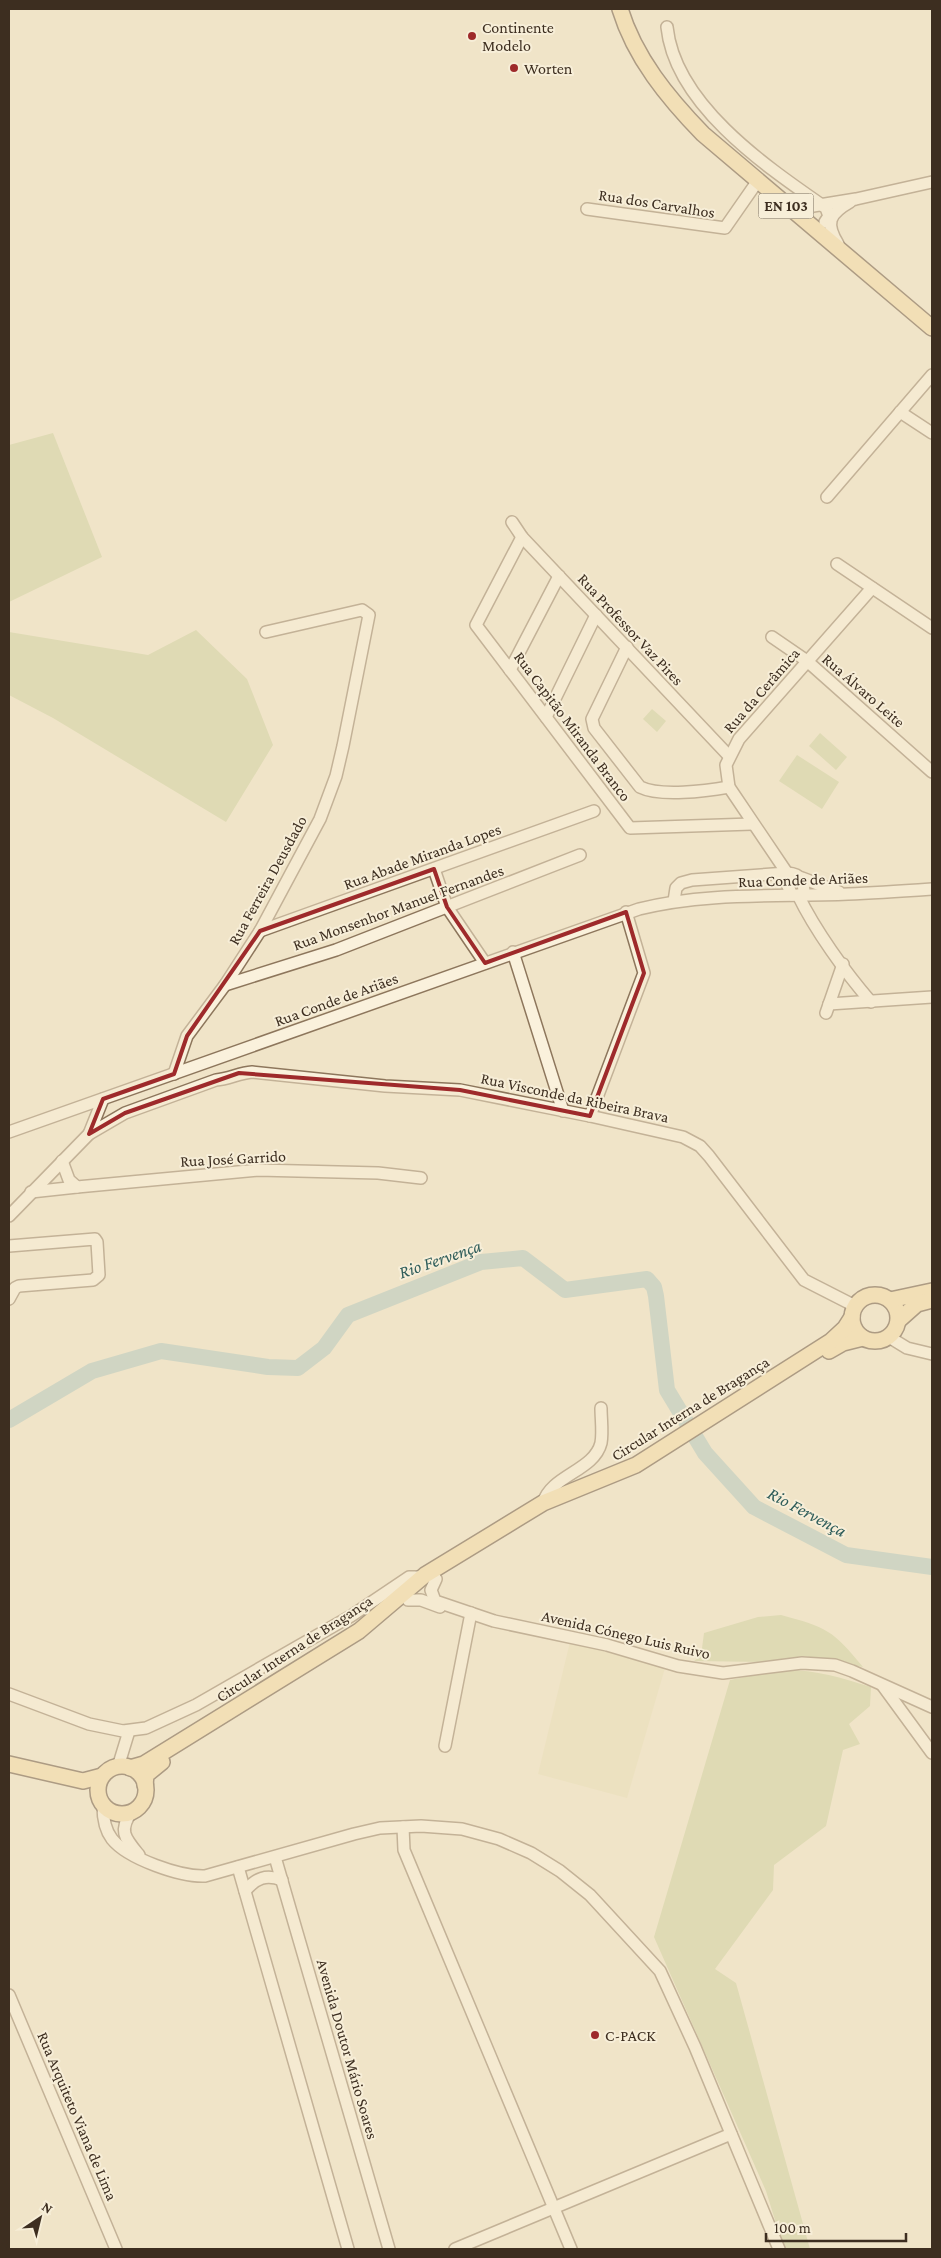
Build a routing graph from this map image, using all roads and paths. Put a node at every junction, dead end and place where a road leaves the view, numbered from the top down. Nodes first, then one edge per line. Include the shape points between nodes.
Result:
1 (620, 9) edge
2 (630, 9) edge
3 (667, 27) dead end
4 (652, 73) junction
5 (757, 182) junction
6 (932, 182) edge
7 (776, 198) junction
8 (850, 200) junction
9 (818, 204) junction
10 (588, 209) dead end
11 (835, 212) junction
12 (825, 222) junction
13 (809, 224) junction
14 (844, 254) junction
15 (932, 328) edge
16 (932, 375) edge
17 (900, 412) junction
18 (932, 433) edge
19 (827, 497) dead end
20 (512, 522) dead end
21 (522, 537) junction
22 (837, 564) dead end
23 (559, 576) junction
24 (872, 588) junction
25 (596, 615) junction
26 (932, 628) edge
27 (266, 632) dead end
28 (772, 637) dead end
29 (627, 648) junction
30 (807, 662) junction
31 (510, 670) junction
32 (546, 717) junction
33 (729, 756) junction
34 (932, 772) edge
35 (729, 787) junction
36 (594, 811) dead end
37 (752, 824) junction
38 (580, 855) dead end
39 (434, 869) junction
40 (786, 876) junction
41 (802, 878) junction
42 (932, 889) edge
43 (848, 894) junction
44 (777, 895) junction
45 (798, 895) junction
46 (674, 901) junction
47 (447, 907) junction
48 (626, 912) junction
49 (260, 931) junction
50 (513, 952) junction
51 (485, 963) junction
52 (843, 964) junction
53 (225, 985) junction
54 (932, 997) edge
55 (871, 1002) junction
56 (230, 1055) junction
57 (210, 1062) junction
58 (239, 1073) junction
59 (174, 1074) junction
60 (216, 1080) junction
61 (120, 1093) junction
62 (103, 1099) junction
63 (563, 1111) junction
64 (125, 1113) junction
65 (590, 1116) junction
66 (9, 1132) edge
67 (89, 1134) junction
68 (62, 1161) junction
69 (421, 1178) dead end
70 (76, 1187) junction
71 (31, 1192) junction
72 (9, 1216) edge
73 (9, 1246) edge
74 (932, 1291) edge
75 (9, 1299) edge
76 (890, 1300) junction
77 (932, 1300) edge
78 (854, 1311) junction
79 (899, 1320) junction
80 (889, 1337) junction
81 (863, 1338) junction
82 (932, 1354) edge
83 (740, 1403) junction
84 (601, 1408) dead end
85 (653, 1458) junction
86 (543, 1503) junction
87 (429, 1578) junction
88 (408, 1600) junction
89 (451, 1607) junction
90 (471, 1613) junction
91 (882, 1684) junction
92 (9, 1694) edge
93 (932, 1707) edge
94 (128, 1731) junction
95 (446, 1746) dead end
96 (932, 1753) edge
97 (9, 1764) edge
98 (124, 1767) junction
99 (9, 1772) edge
100 (102, 1776) junction
101 (145, 1785) junction
102 (101, 1802) junction
103 (132, 1812) junction
104 (403, 1827) junction
105 (275, 1857) junction
106 (142, 1858) junction
107 (238, 1867) junction
108 (282, 1880) junction
109 (245, 1891) junction
110 (9, 1995) edge
111 (731, 2134) junction
112 (554, 2208) junction
113 (116, 2249) edge
114 (348, 2249) edge
115 (389, 2249) edge
116 (455, 2249) edge
117 (571, 2249) edge
118 (779, 2249) edge

1 - 4 main road, EN 103 via 636,49
2 - 4 main road, EN 103
3 - 9 street via 669,43 684,78 707,110
4 - 5 main road, EN 103 via 675,105
5 - 7 main road, EN 103
5 - 10 street, Rua dos Carvalhos via 725,228
6 - 8 street
7 - 9 street via 798,206
7 - 13 main road, EN 103
8 - 9 street
8 - 11 street
9 - 12 street via 829,213
9 - 13 street via 810,214
11 - 12 street
11 - 14 street via 830,225 831,234
12 - 13 street
13 - 14 main road, EN 103
14 - 15 main road, EN 103
16 - 17 street
17 - 18 street
17 - 19 street
20 - 21 street, Rua Professor Vaz Pires
21 - 23 street, Rua Professor Vaz Pires
21 - 31 street, Rua Capitão Miranda Branco via 476,625
22 - 24 street
23 - 25 street, Rua Professor Vaz Pires
23 - 31 street
24 - 26 street
24 - 30 street, Rua da Cerâmica
25 - 29 street, Rua Professor Vaz Pires
25 - 32 street
27 - 49 street, Rua Ferreira Deusdado via 362,610 368,615 336,776 306,849
28 - 30 street, Rua Álvaro Leite
29 - 33 street, Rua Professor Vaz Pires
29 - 35 street via 592,719 594,728 640,788 650,792
30 - 33 street, Rua da Cerâmica via 739,739
30 - 34 street, Rua Álvaro Leite
31 - 32 street, Rua Capitão Miranda Branco
32 - 37 street, Rua Capitão Miranda Branco via 630,828
33 - 35 street, Rua da Cerâmica via 726,765
35 - 37 street, Rua da Cerâmica
36 - 39 street, Rua Abade Miranda Lopes
37 - 40 street, Rua da Cerâmica
38 - 47 street, Rua Monsenhor Manuel Fernandes
39 - 47 street
39 - 49 street, Rua Abade Miranda Lopes
40 - 41 street via 795,874
40 - 44 street
40 - 45 street, Rua da Cerâmica
40 - 46 street, Rua Conde de Ariães via 692,880 676,888
41 - 43 street
41 - 45 street via 804,882
42 - 43 street, Rua Conde de Ariães
43 - 45 street, Rua Conde de Ariães
44 - 45 street, Rua Conde de Ariães
44 - 46 street, Rua Conde de Ariães
45 - 52 street, Rua da Cerâmica via 808,916
46 - 48 street, Rua Conde de Ariães
47 - 51 street
47 - 53 street, Rua Monsenhor Manuel Fernandes via 336,950
48 - 50 street, Rua Conde de Ariães
48 - 65 street via 644,973
49 - 53 street, Rua Ferreira Deusdado
50 - 51 street, Rua Conde de Ariães
50 - 63 street
51 - 56 street, Rua Conde de Ariães
52 - 55 street, Rua da Cerâmica
52 - 55 street via 828,1008
53 - 59 street, Rua Ferreira Deusdado via 187,1036
54 - 55 street
56 - 57 street, Rua Conde de Ariães
56 - 58 street
57 - 59 street, Rua Conde de Ariães
57 - 60 street
58 - 60 street, Rua Visconde da Ribeira Brava
58 - 63 street, Rua Visconde da Ribeira Brava via 460,1090
59 - 61 street, Rua Conde de Ariães
60 - 64 street, Rua Visconde da Ribeira Brava
61 - 62 street, Rua Conde de Ariães
61 - 64 street
62 - 66 street, Rua Conde de Ariães
62 - 67 street
63 - 65 street, Rua Visconde da Ribeira Brava
64 - 67 street, Rua Visconde da Ribeira Brava
65 - 78 street, Rua Visconde da Ribeira Brava via 692,1141 709,1156 804,1280
67 - 68 street, Rua Visconde da Ribeira Brava
68 - 70 street via 69,1180
68 - 71 street, Rua Visconde da Ribeira Brava
69 - 70 street, Rua José Garrido via 378,1173 258,1170
70 - 71 street, Rua José Garrido
71 - 72 street, Rua Visconde da Ribeira Brava
73 - 75 street via 95,1239 99,1276 93,1280 19,1286
74 - 76 main road
76 - 78 main road via 875,1295 861,1300
76 - 79 main road
77 - 79 main road via 917,1304
78 - 81 main road via 854,1329
78 - 83 main road, Circular Interna de Bragança via 845,1328 832,1341
79 - 80 main road
80 - 81 main road via 874,1342
80 - 82 street via 907,1348
81 - 83 main road, Circular Interna de Bragança via 841,1344
83 - 85 main road, Circular Interna de Bragança
84 - 86 street via 598,1449 589,1460 549,1490
85 - 86 main road, Circular Interna de Bragança
85 - 87 main road, Circular Interna de Bragança via 622,1479 543,1511
86 - 87 main road, Circular Interna de Bragança
87 - 88 main road, Circular Interna de Bragança
87 - 89 street via 433,1599
87 - 94 street via 409,1577 351,1616 196,1704 156,1725
87 - 98 main road, Circular Interna de Bragança via 359,1631 144,1764
88 - 89 street
88 - 101 main road, Circular Interna de Bragança via 364,1638 153,1768 144,1780
89 - 90 street, Avenida Cónego Luis Ruivo
90 - 91 street, Avenida Cónego Luis Ruivo via 494,1621 607,1645 678,1666 723,1673 819,1663 852,1671
90 - 95 street
91 - 93 street, Avenida Cónego Luis Ruivo
91 - 96 street
92 - 94 street via 89,1724
94 - 98 street
97 - 100 main road via 83,1781
98 - 100 main road
98 - 101 main road via 137,1772
99 - 102 main road via 83,1789
100 - 102 main road via 99,1783
101 - 103 main road via 143,1800
102 - 103 main road via 117,1814
102 - 106 street via 111,1838
103 - 106 street via 123,1828 127,1840
104 - 105 street via 354,1834
104 - 111 street via 462,1829 499,1840 531,1853 590,1895 660,1971
104 - 112 street via 404,1850
105 - 107 street
105 - 108 street, Avenida Doutor Mário Soares
106 - 107 street via 195,1876
107 - 109 street
108 - 109 street via 266,1876
108 - 115 street, Avenida Doutor Mário Soares
109 - 114 street
110 - 113 street, Rua Arquiteto Viana de Lima
111 - 112 street
111 - 118 street
112 - 116 street
112 - 117 street

